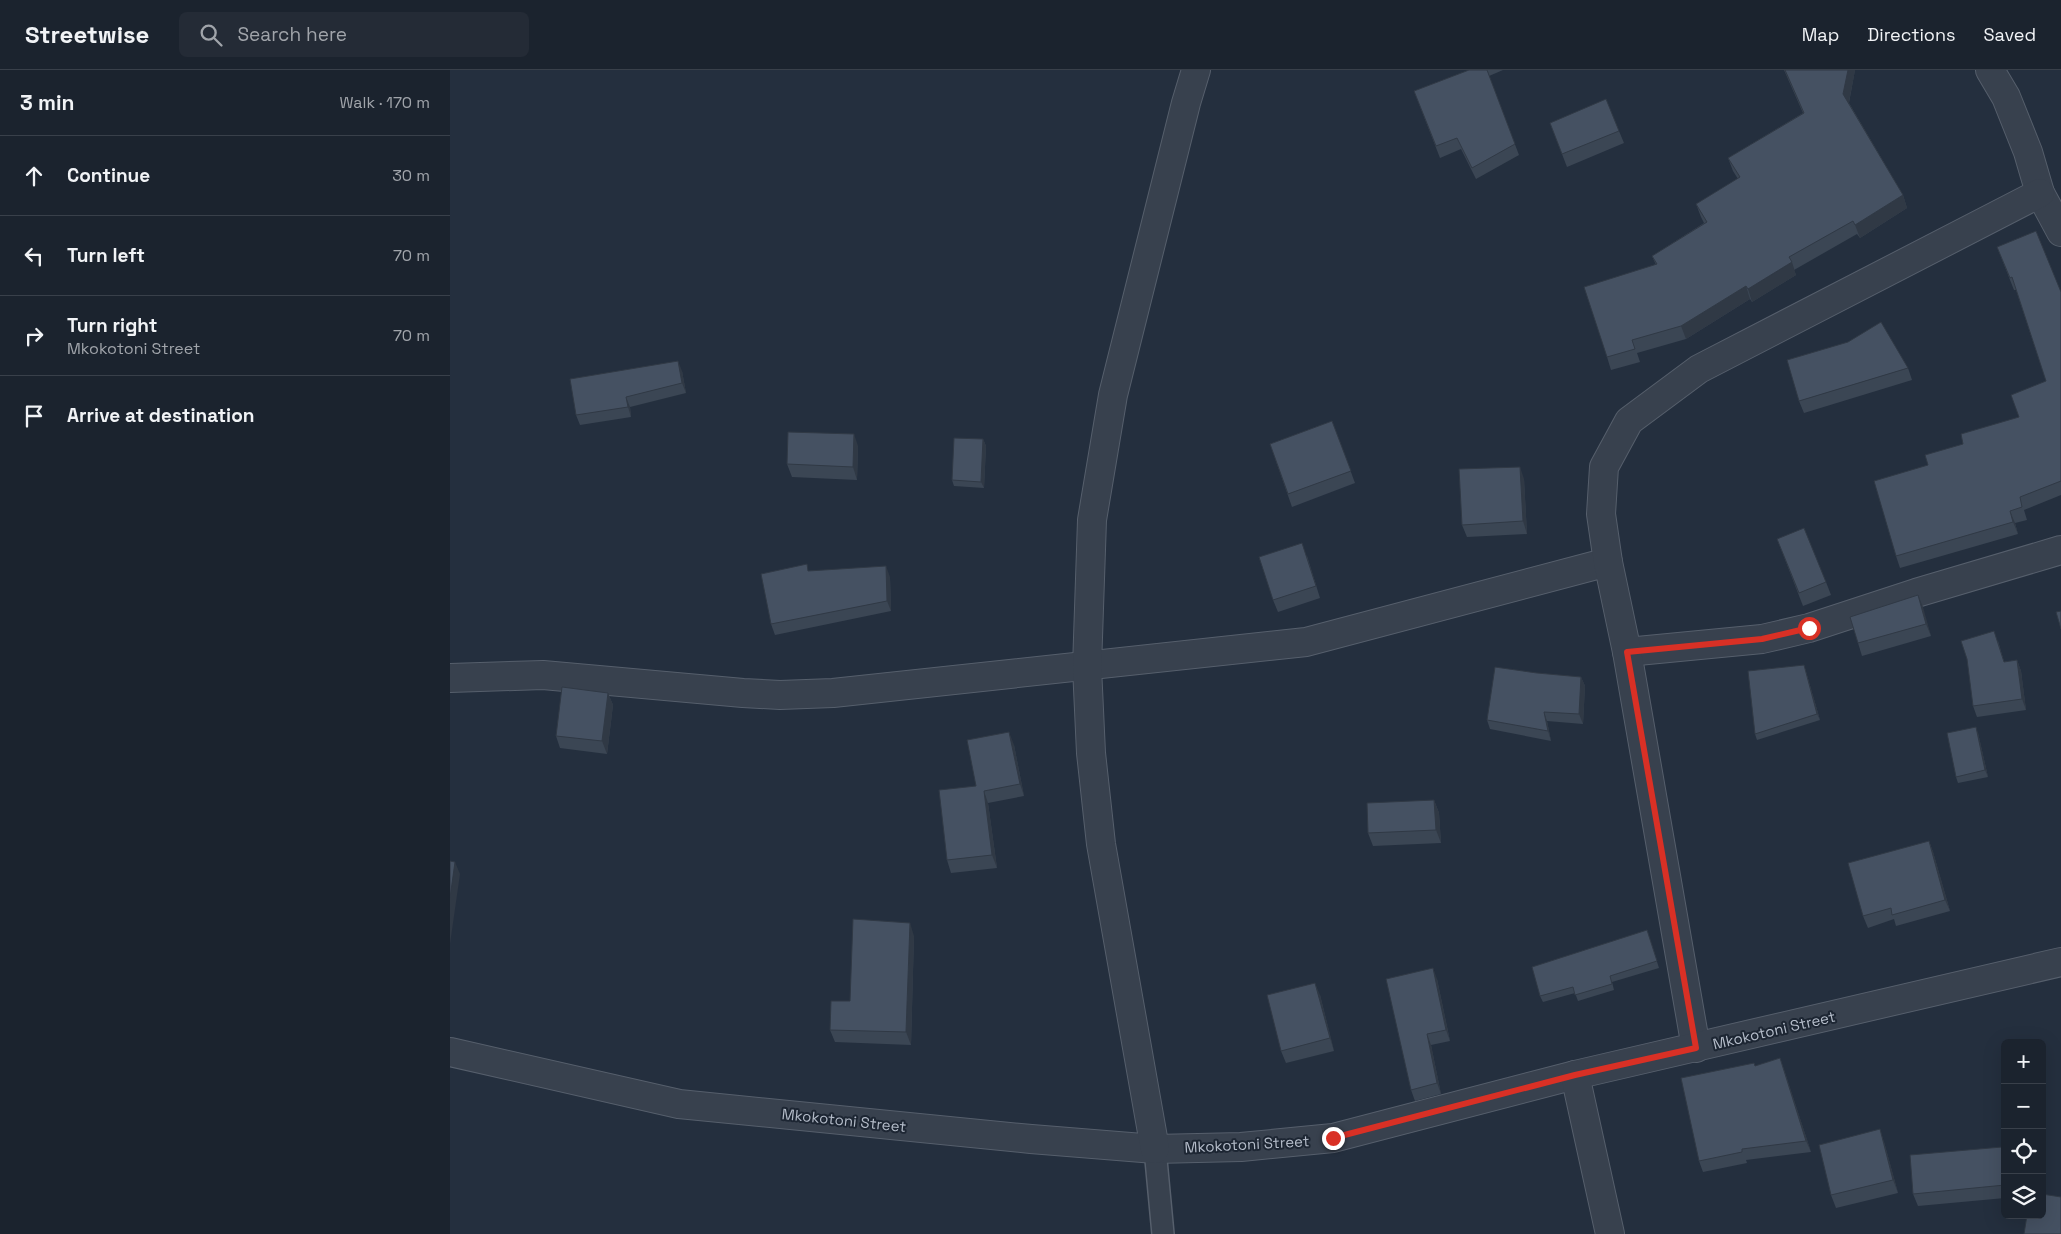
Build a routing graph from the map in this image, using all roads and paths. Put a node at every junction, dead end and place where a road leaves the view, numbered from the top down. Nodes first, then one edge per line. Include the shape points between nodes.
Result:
1 (1196, 70) edge
2 (1990, 70) edge
3 (2013, 70) edge
4 (2006, 97) junction
5 (2040, 193) junction
6 (2061, 232) edge
7 (2061, 550) edge
8 (1608, 562) junction
9 (1627, 652) junction
10 (1087, 666) junction
11 (450, 678) edge
12 (2061, 962) edge
13 (1696, 1048) junction
14 (450, 1052) edge
15 (1575, 1075) junction
16 (1155, 1149) junction
17 (1163, 1234) edge
18 (1610, 1234) edge

1 - 10 street via 1113,395 1092,520
2 - 4 street
3 - 4 street
4 - 5 street
5 - 6 street
5 - 8 street via 1699,369 1629,421 1604,467 1601,514
7 - 9 street via 1809,628 1762,639
8 - 9 street
8 - 10 street via 1306,642
9 - 13 street
10 - 11 street via 833,693 780,695 543,675
10 - 16 street via 1091,753 1101,844
12 - 13 street, Mkokotoni Street
13 - 15 street, Mkokotoni Street
14 - 16 street, Mkokotoni Street via 679,1104
15 - 16 street, Mkokotoni Street via 1333,1138 1241,1147
15 - 18 street
16 - 17 lane

